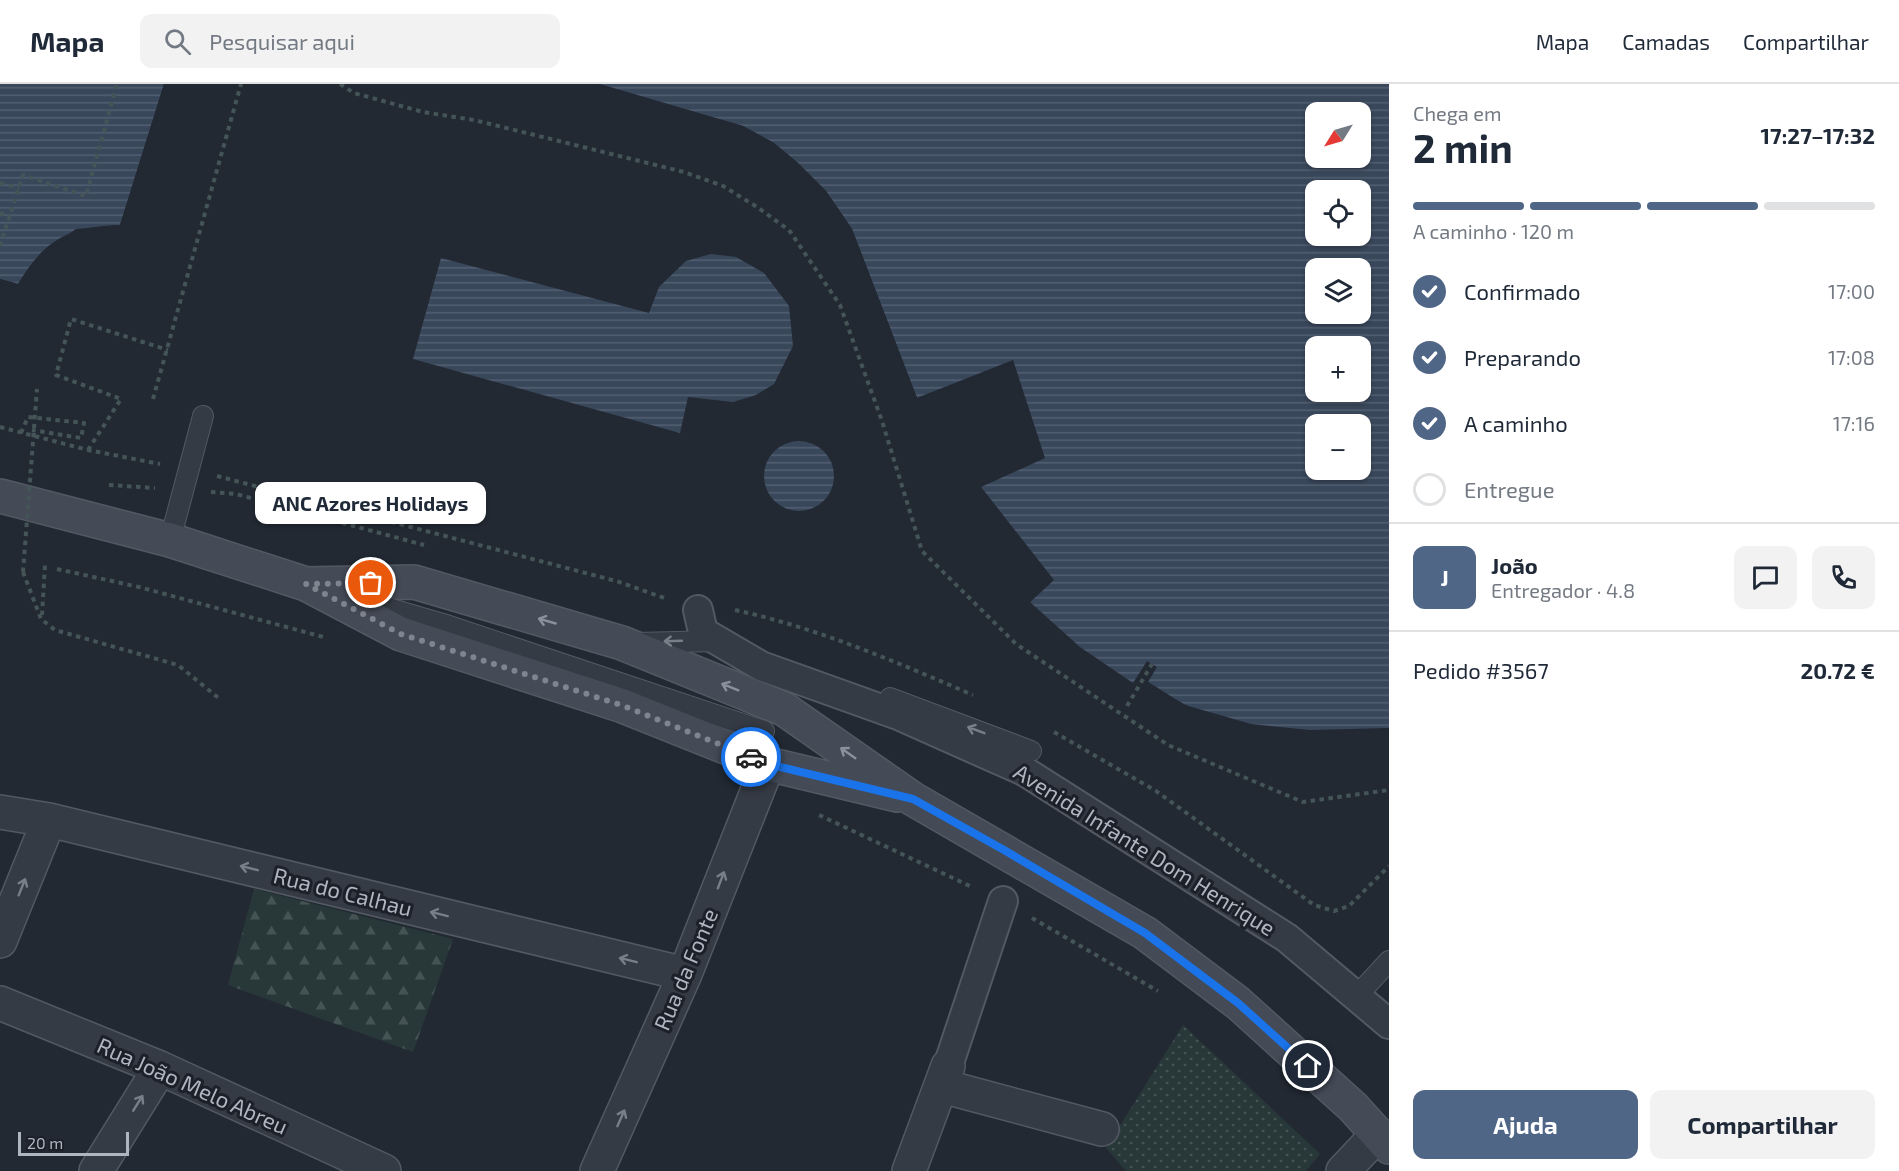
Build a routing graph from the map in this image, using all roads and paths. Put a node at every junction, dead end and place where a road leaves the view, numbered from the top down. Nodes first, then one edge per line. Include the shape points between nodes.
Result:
1 (117, 84) edge
2 (241, 84) edge
3 (340, 84) edge
4 (0, 183) edge
5 (19, 188) junction
6 (0, 213) edge
7 (10, 216) junction
8 (0, 246) edge
9 (168, 350) junction
10 (37, 389) dead end
11 (153, 399) dead end
12 (203, 416) dead end
13 (0, 427) edge
14 (32, 430) junction
15 (21, 433) junction
16 (88, 450) junction
17 (189, 469) junction
18 (22, 470) dead end
19 (34, 472) dead end
20 (99, 484) dead end
21 (183, 489) junction
22 (0, 496) edge
23 (170, 540) junction
24 (435, 548) dead end
25 (45, 565) dead end
26 (57, 569) dead end
27 (306, 584) junction
28 (139, 587) dead end
29 (698, 610) joint
30 (41, 619) junction
31 (719, 641) junction
32 (622, 643) junction
33 (1152, 664) dead end
34 (221, 700) dead end
35 (1127, 706) dead end
36 (774, 720) junction
37 (1031, 751) dead end
38 (768, 764) junction
39 (1389, 790) edge
40 (913, 799) junction
41 (0, 812) edge
42 (49, 820) junction
43 (1389, 866) edge
44 (1003, 901) dead end
45 (1349, 906) dead end
46 (0, 941) edge
47 (1389, 961) edge
48 (685, 974) junction
49 (1365, 987) dead end
50 (0, 1003) edge
51 (1389, 1024) edge
52 (160, 1068) junction
53 (945, 1076) junction
54 (1102, 1129) dead end
55 (1383, 1140) edge
56 (96, 1171) edge
57 (384, 1171) edge
58 (597, 1171) edge
59 (909, 1171) edge
60 (1343, 1171) edge

1 - 5 path via 86,196 23,175
2 - 9 path
3 - 39 path via 354,93 423,112 474,120 684,172 723,186 757,207 789,230 840,304 922,551 1016,644 1168,745 1303,802
4 - 5 path
5 - 7 path
6 - 7 path
7 - 8 path
9 - 11 path
9 - 16 path via 71,319 56,375 121,399
10 - 14 path, bridge
12 - 17 lane
13 - 15 path
14 - 15 path via 81,438 84,423 27,417
14 - 30 path, bridge via 23,572
15 - 16 path
16 - 17 path
17 - 21 lane
17 - 29 path via 616,581
18 - 19 path
20 - 21 path
21 - 23 lane
21 - 24 path via 237,494
22 - 23 main road
23 - 27 main road
25 - 30 path
26 - 28 path
32 -> 27 main road via 414,582
27 - 36 lane
27 - 38 main road via 401,634 624,706
29 - 31 street, Avenida Infante Dom Henrique via 703,632
30 - 34 path via 55,630 178,664
31 -> 32 lane
37 -> 31 lane via 856,686
31 - 51 street, Avenida Infante Dom Henrique via 760,666 898,715 1024,771 1287,938
36 -> 32 main road
33 - 35 path
40 -> 36 main road
38 - 40 main road
48 -> 38 street, Rua da Fonte
40 - 55 main road via 1145,933 1238,1003 1353,1107
41 - 42 street, Rua do Calhau
46 -> 42 street
48 -> 42 street, Rua do Calhau
43 - 45 path
44 - 53 street
47 - 49 lane
58 -> 48 street, Rua da Fonte
50 - 52 street, Rua João Melo Abreu
56 -> 52 street
52 - 57 street, Rua João Melo Abreu
53 - 54 street
53 - 59 street
55 - 60 street

